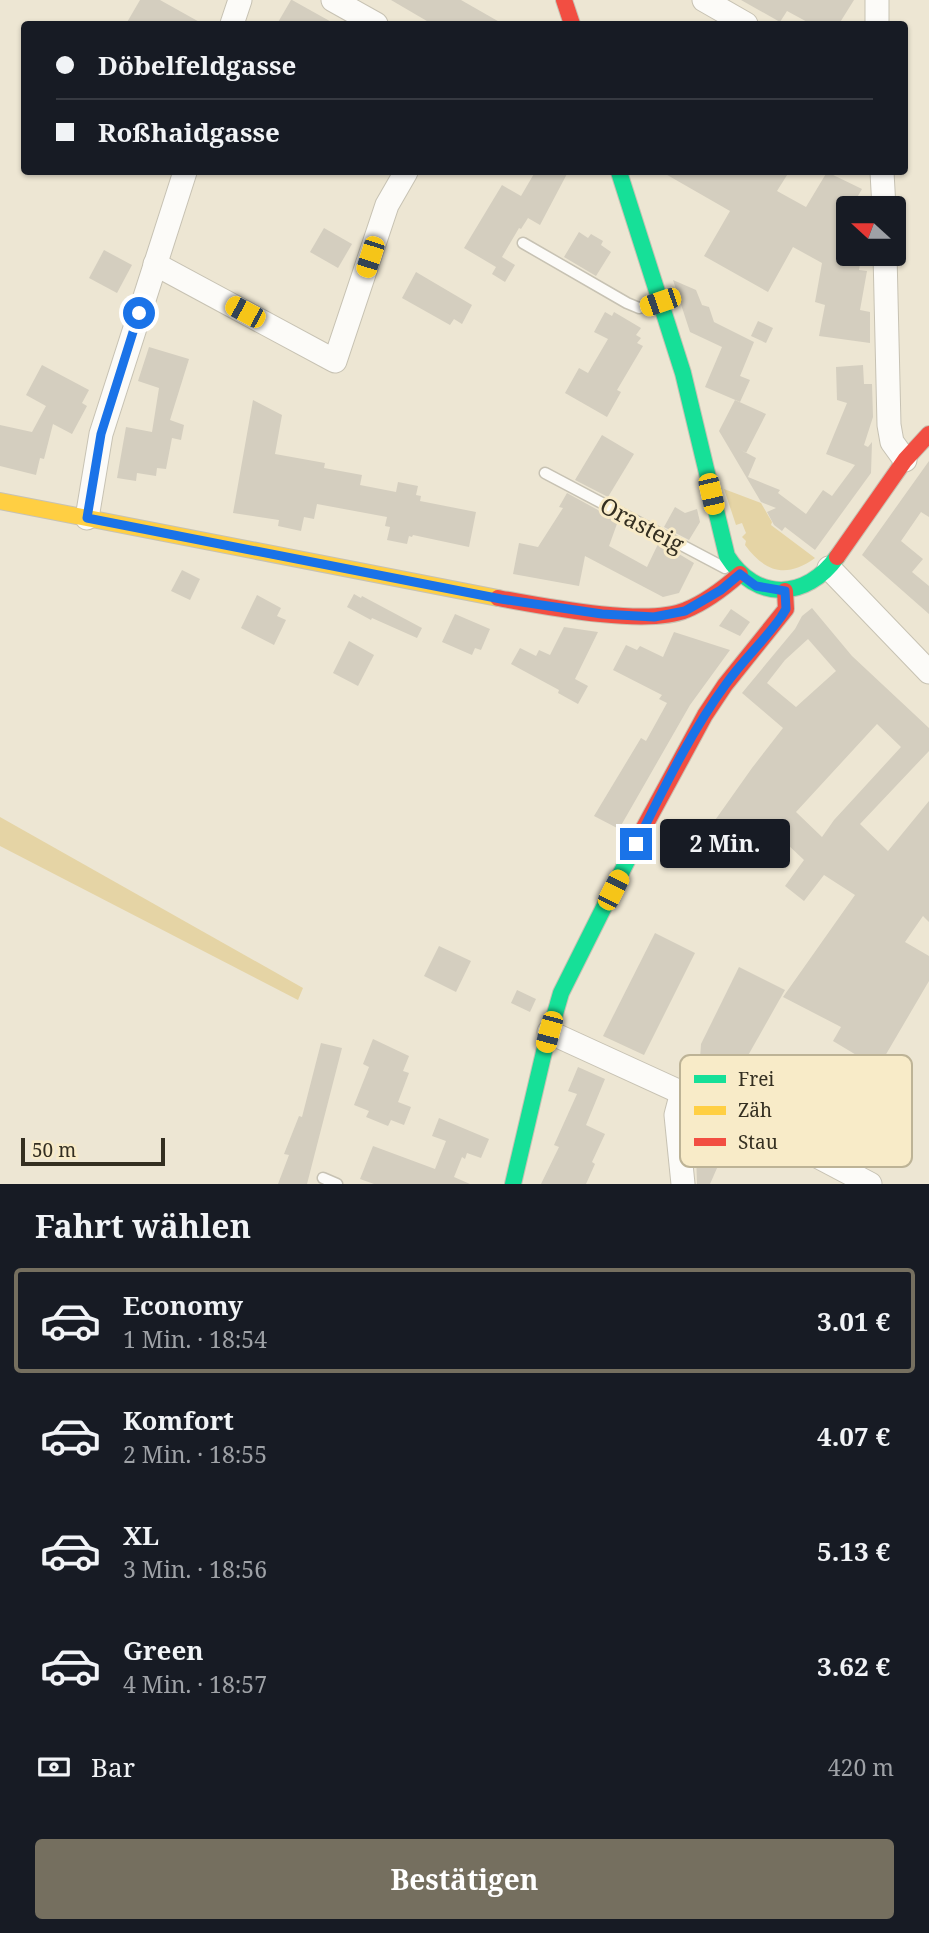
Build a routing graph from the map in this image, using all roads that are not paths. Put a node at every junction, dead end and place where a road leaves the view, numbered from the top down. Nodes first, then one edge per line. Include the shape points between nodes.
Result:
1 (240, 0) edge
2 (333, 0) edge
3 (564, 0) edge
4 (704, 0) edge
5 (877, 0) edge
6 (233, 21) edge
7 (371, 21) edge
8 (571, 21) edge
9 (741, 21) edge
10 (877, 21) edge
11 (184, 175) edge
12 (404, 175) edge
13 (620, 175) edge
14 (882, 175) edge
15 (883, 196) edge
16 (523, 243) dead end
17 (155, 264) junction
18 (886, 266) edge
19 (660, 302) junction
20 (929, 434) edge
21 (905, 460) junction
22 (545, 473) dead end
23 (0, 501) edge
24 (87, 518) junction
25 (829, 569) junction
26 (740, 574) junction
27 (785, 591) junction
28 (929, 672) edge
29 (549, 1032) junction
30 (680, 1091) edge
31 (680, 1100) edge
32 (680, 1154) edge
33 (838, 1167) edge
34 (323, 1178) dead end
35 (337, 1184) edge
36 (513, 1184) edge
37 (870, 1184) edge

1 - 6 street
2 - 7 street
3 - 8 street
4 - 9 street
5 - 10 street
11 - 17 street
12 - 17 street via 387,205 335,361
13 - 19 street
14 - 15 street
16 - 19 lane via 627,303 639,308
17 - 24 street via 101,434
18 - 21 street via 890,434
19 - 26 street via 683,373 727,556
20 - 21 street
21 - 25 street
22 - 26 lane, Orasteig
23 - 24 street
24 - 26 street via 501,599 602,614 654,617 685,611
25 - 27 street
25 - 28 street
26 - 27 street via 756,586
27 - 29 street via 786,609 781,617 725,685 678,762 561,993
29 - 30 street
29 - 36 street
31 - 32 street via 676,1115
33 - 37 street
34 - 35 lane

